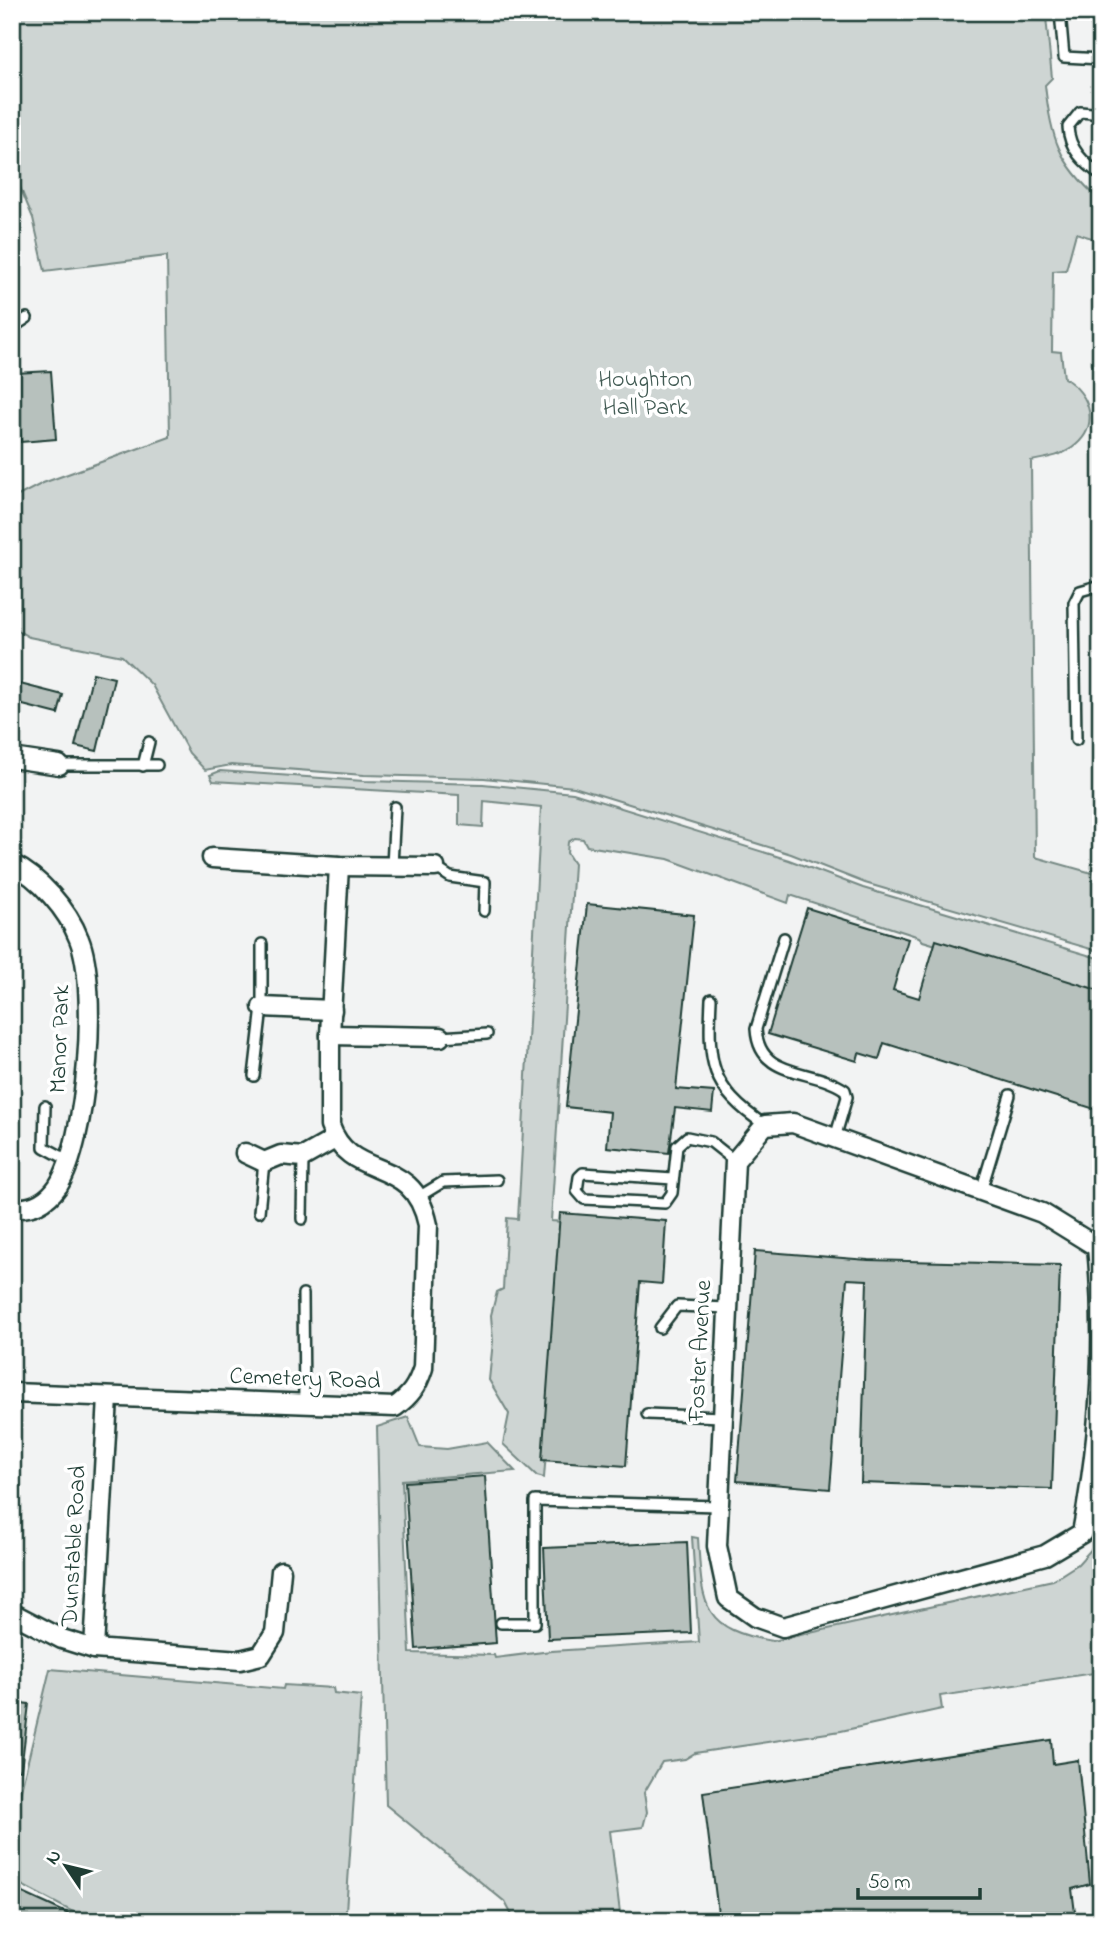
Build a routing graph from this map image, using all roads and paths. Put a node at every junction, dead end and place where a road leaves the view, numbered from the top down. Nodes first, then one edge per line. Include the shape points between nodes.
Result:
1 (1060, 12) edge
2 (1096, 12) edge
3 (1101, 53) edge
4 (1101, 59) edge
5 (1101, 118) edge
6 (1101, 175) edge
7 (27, 318) dead end
8 (12, 328) edge
9 (1101, 585) edge
10 (1076, 740) dead end
11 (149, 742) dead end
12 (12, 758) edge
13 (59, 765) joint
14 (158, 765) dead end
15 (143, 766) junction
16 (395, 807) dead end
17 (212, 858) dead end
18 (12, 864) edge
19 (339, 866) junction
20 (391, 866) junction
21 (435, 867) joint
22 (484, 911) dead end
23 (784, 938) dead end
24 (262, 944) dead end
25 (711, 999) dead end
26 (262, 1007) junction
27 (332, 1010) junction
28 (486, 1034) dead end
29 (330, 1035) junction
30 (440, 1037) joint
31 (254, 1076) dead end
32 (1010, 1095) dead end
33 (45, 1105) dead end
34 (765, 1125) junction
35 (835, 1138) junction
36 (335, 1139) junction
37 (246, 1153) dead end
38 (303, 1157) junction
39 (68, 1160) junction
40 (735, 1161) junction
41 (264, 1162) junction
42 (673, 1179) junction
43 (498, 1180) dead end
44 (981, 1191) junction
45 (420, 1196) junction
46 (12, 1208) edge
47 (259, 1212) dead end
48 (302, 1219) dead end
49 (1099, 1246) edge
50 (303, 1294) dead end
51 (728, 1308) junction
52 (660, 1328) dead end
53 (12, 1393) edge
54 (108, 1398) junction
55 (304, 1405) junction
56 (1100, 1405) edge
57 (647, 1414) dead end
58 (722, 1416) junction
59 (718, 1506) junction
60 (281, 1572) dead end
61 (12, 1613) edge
62 (501, 1623) dead end
63 (94, 1649) junction

1 - 4 lane via 1064,57
2 - 3 lane
5 - 6 lane via 1080,113 1068,127 1068,137 1082,161
7 - 8 lane
9 - 10 lane via 1080,591 1074,603
11 - 15 lane
12 - 13 street
13 - 15 lane
14 - 15 lane
16 - 20 lane
17 - 19 street
18 - 39 street, Manor Park via 44,888 60,910 78,936 88,970 86,1091
19 - 20 street
19 - 27 street
20 - 21 street
21 - 22 lane via 450,877 485,882
23 - 35 lane via 756,1028 757,1043 769,1061 845,1090
24 - 26 lane
25 - 34 lane via 711,1063 732,1098
26 - 27 street
26 - 31 lane
27 - 29 street
28 - 30 lane
29 - 30 street
29 - 36 street via 328,1111
32 - 44 lane
33 - 39 lane via 44,1146
34 - 35 street, Foster Avenue via 793,1123
34 - 40 street
35 - 44 street, Foster Avenue
36 - 38 street
36 - 45 street via 365,1164 405,1181
37 - 41 street
38 - 41 street via 281,1155
38 - 48 lane
39 - 46 street, Manor Park via 58,1185 45,1200 25,1209
40 - 42 lane via 711,1142 687,1137 677,1146
40 - 51 street, Foster Avenue
41 - 47 lane
42 - 42 lane via 671,1197 665,1203 584,1199 577,1191 583,1173
43 - 45 lane via 443,1182
44 - 49 street, Foster Avenue via 1042,1213
45 - 55 street, Cemetery Road via 428,1225 423,1368 411,1395 395,1407
49 - 56 street, Foster Avenue
50 - 55 lane
51 - 52 lane via 677,1306
51 - 58 street, Foster Avenue
53 - 54 street, Cemetery Road
54 - 55 street, Cemetery Road
54 - 63 street, Dunstable Road
56 - 59 street, Foster Avenue via 1082,1533 1045,1555 783,1627 755,1617 729,1598 717,1546
57 - 58 lane
58 - 59 street, Foster Avenue
59 - 62 lane via 536,1501 536,1623
60 - 63 street via 275,1633 261,1655 240,1660
61 - 63 street, Dunstable Road via 62,1639

